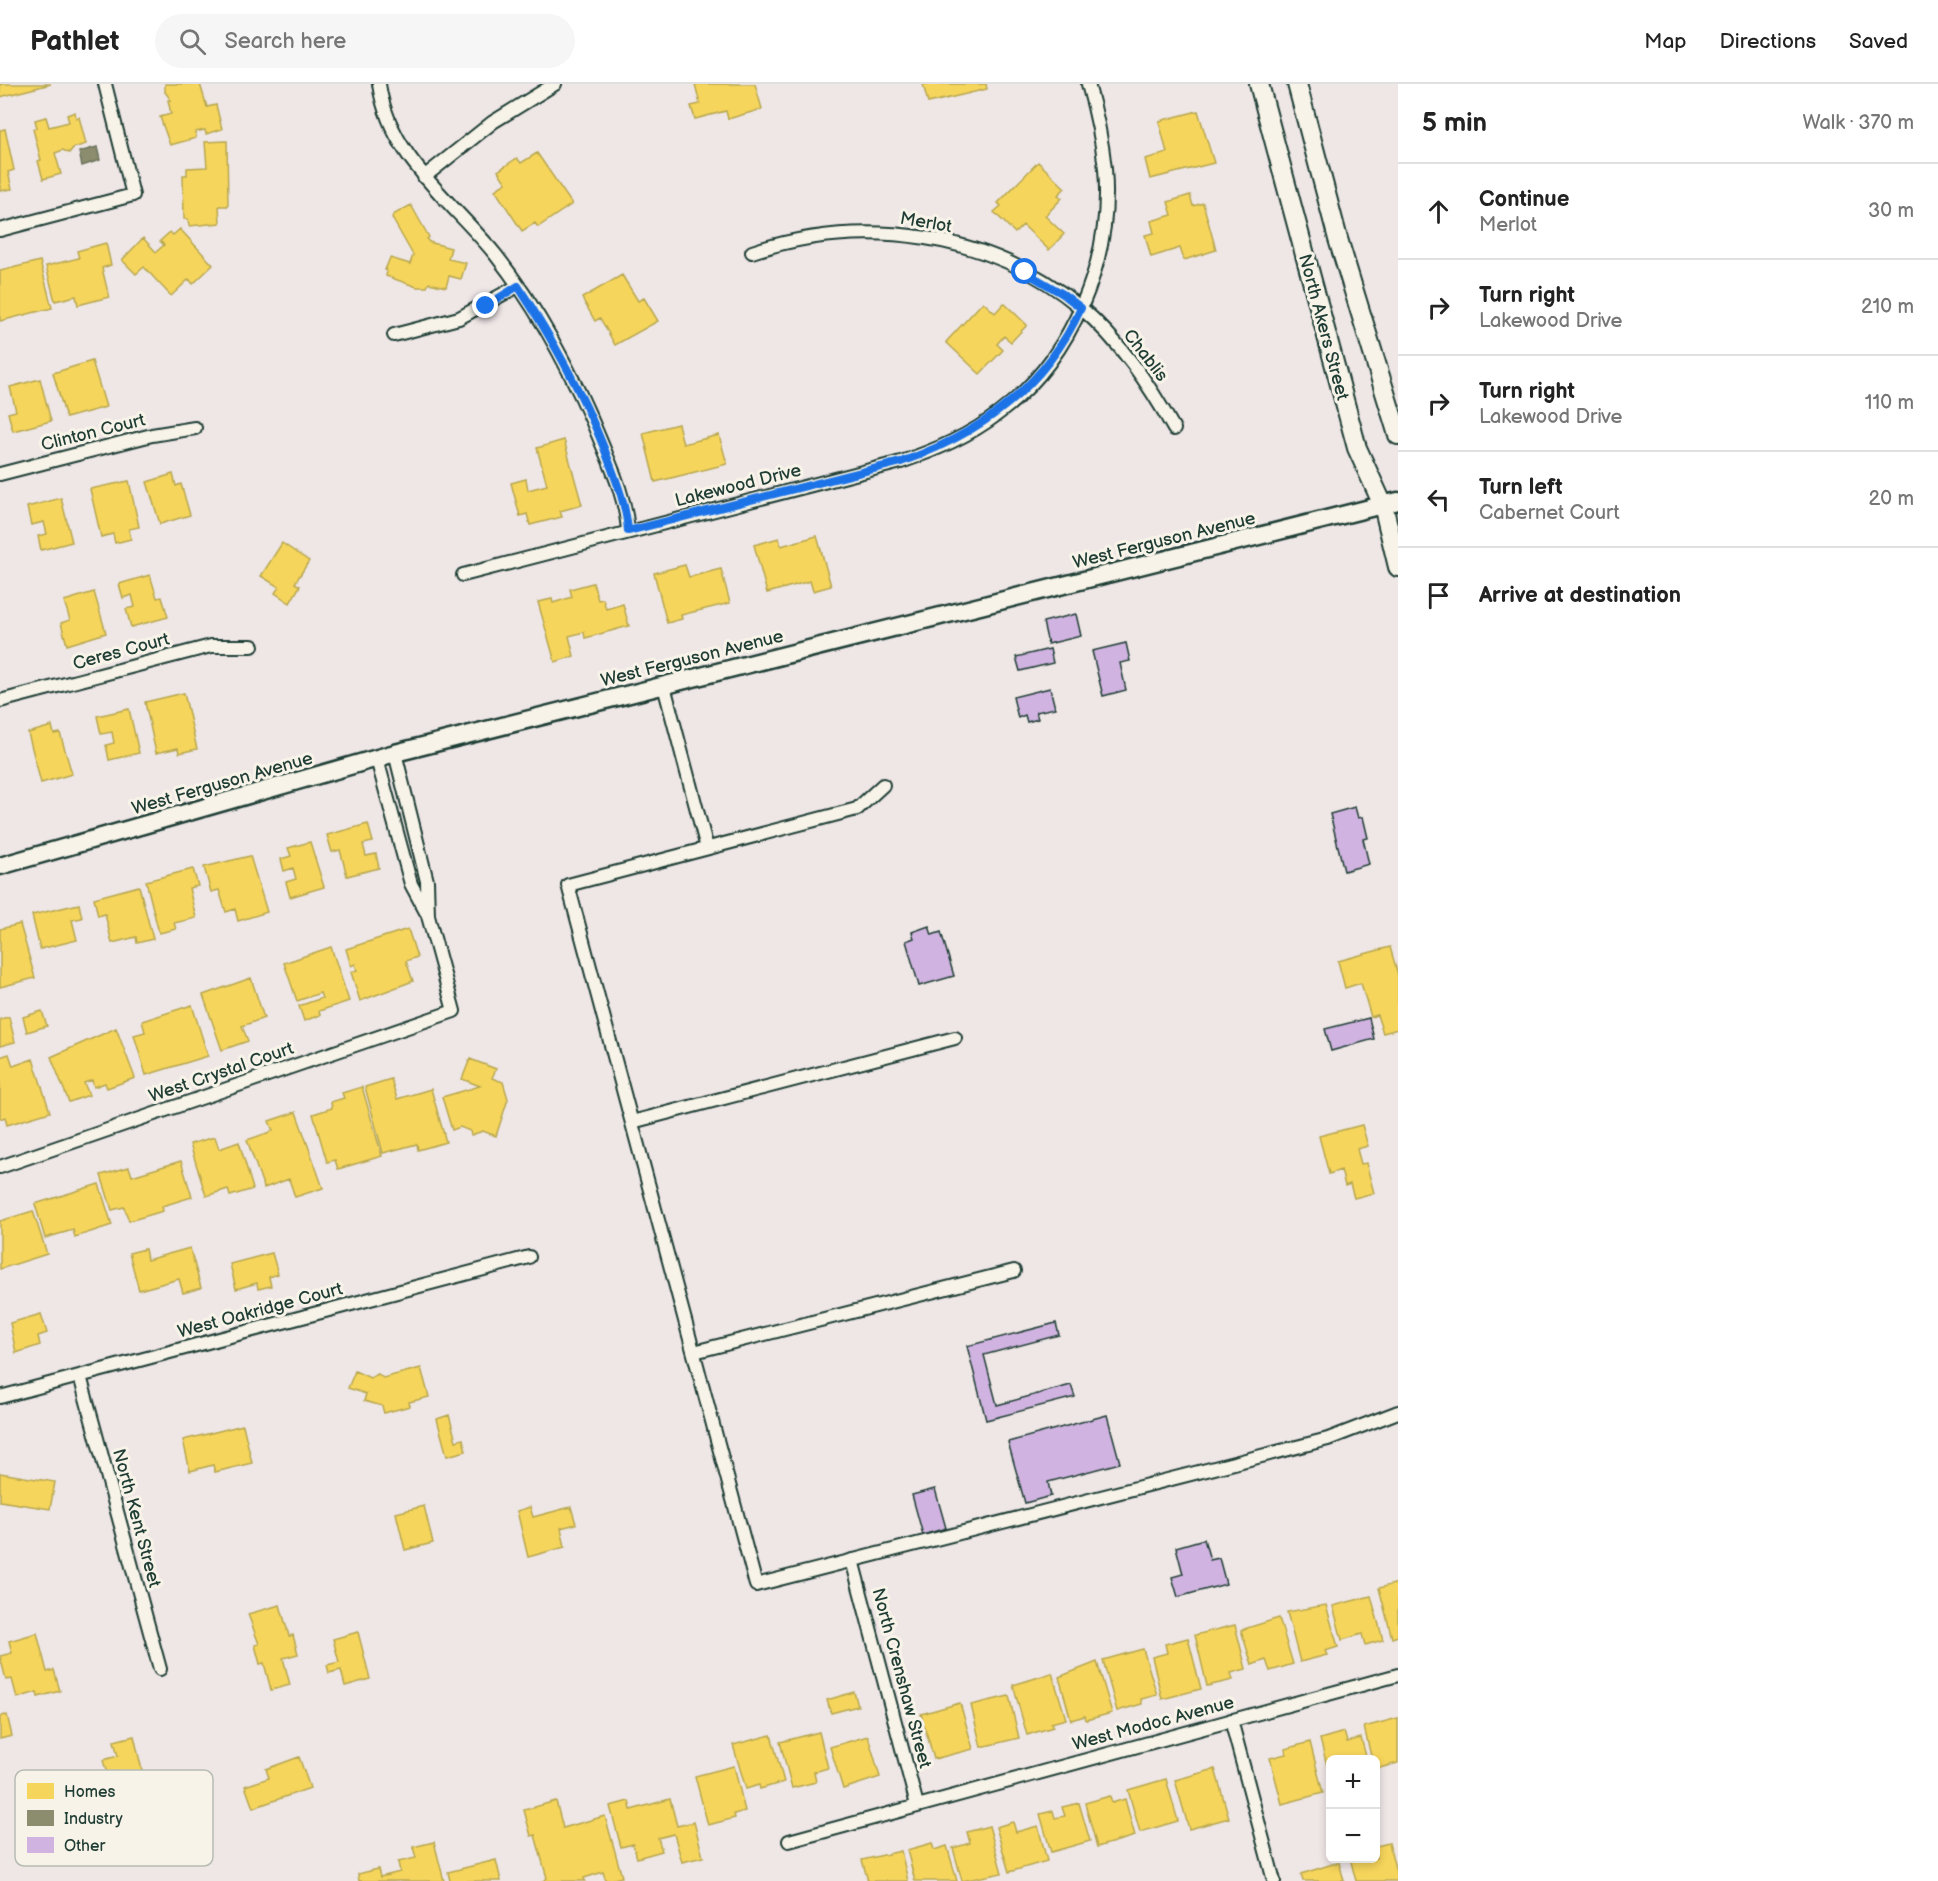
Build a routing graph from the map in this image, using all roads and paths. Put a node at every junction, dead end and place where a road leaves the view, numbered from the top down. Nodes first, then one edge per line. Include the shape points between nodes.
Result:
1 (105, 84) edge
2 (379, 84) edge
3 (555, 84) edge
4 (1088, 84) edge
5 (1259, 84) edge
6 (1297, 84) edge
7 (424, 177) junction
8 (0, 230) edge
9 (752, 252) dead end
10 (518, 286) junction
11 (1081, 308) junction
12 (394, 335) dead end
13 (195, 428) dead end
14 (1174, 429) dead end
15 (1398, 435) edge
16 (0, 474) edge
17 (1390, 503) edge
18 (628, 531) junction
19 (1398, 567) edge
20 (463, 575) dead end
21 (252, 646) dead end
22 (664, 686) junction
23 (0, 701) edge
24 (395, 753) junction
25 (377, 759) junction
26 (882, 786) dead end
27 (707, 848) junction
28 (0, 866) edge
29 (428, 916) junction
30 (955, 1038) dead end
31 (632, 1122) junction
32 (0, 1167) edge
33 (529, 1257) dead end
34 (1014, 1271) dead end
35 (694, 1352) junction
36 (80, 1376) junction
37 (0, 1397) edge
38 (1398, 1412) edge
39 (852, 1560) junction
40 (160, 1669) dead end
41 (1398, 1675) edge
42 (1230, 1720) junction
43 (917, 1805) junction
44 (789, 1841) dead end
45 (1274, 1881) edge

1 - 8 street via 133,195
2 - 7 street via 390,122
3 - 7 street via 493,122
4 - 11 street, Lakewood Drive via 1101,137 1105,203 1101,243
5 - 17 main road, North Akers Street via 1357,448
6 - 15 main road, North Akers Street via 1338,239
7 - 10 street via 473,228
9 - 11 street, Merlot via 783,242 844,232 920,236 984,254 1025,272
10 - 12 street via 459,318
10 - 18 street via 569,369 592,420 626,512
11 - 14 street, Chablis via 1126,354
11 - 18 street, Lakewood Drive via 1050,361 1023,392 999,413 936,450
13 - 16 street, Clinton Court via 152,435
17 - 19 main road, North Akers Street
17 - 22 street, West Ferguson Avenue
18 - 20 street, Lakewood Drive
21 - 23 street, Ceres Court via 211,646
22 - 24 street, West Ferguson Avenue
22 - 27 street
24 - 25 street, West Ferguson Avenue
24 - 29 street via 427,880
25 - 28 street, West Ferguson Avenue
25 - 29 street via 411,884
26 - 27 street via 857,808
27 - 31 street via 568,885
29 - 32 street, West Crystal Court via 454,1011
30 - 31 street
31 - 35 street
33 - 36 street, West Oakridge Court
34 - 35 street
35 - 39 street via 756,1585
36 - 37 street, West Oakridge Court
36 - 40 street, North Kent Street
38 - 39 street via 1328,1439
39 - 43 street, North Crenshaw Street
41 - 42 street, West Modoc Avenue
42 - 43 street, West Modoc Avenue
42 - 45 street
43 - 44 street, West Modoc Avenue

